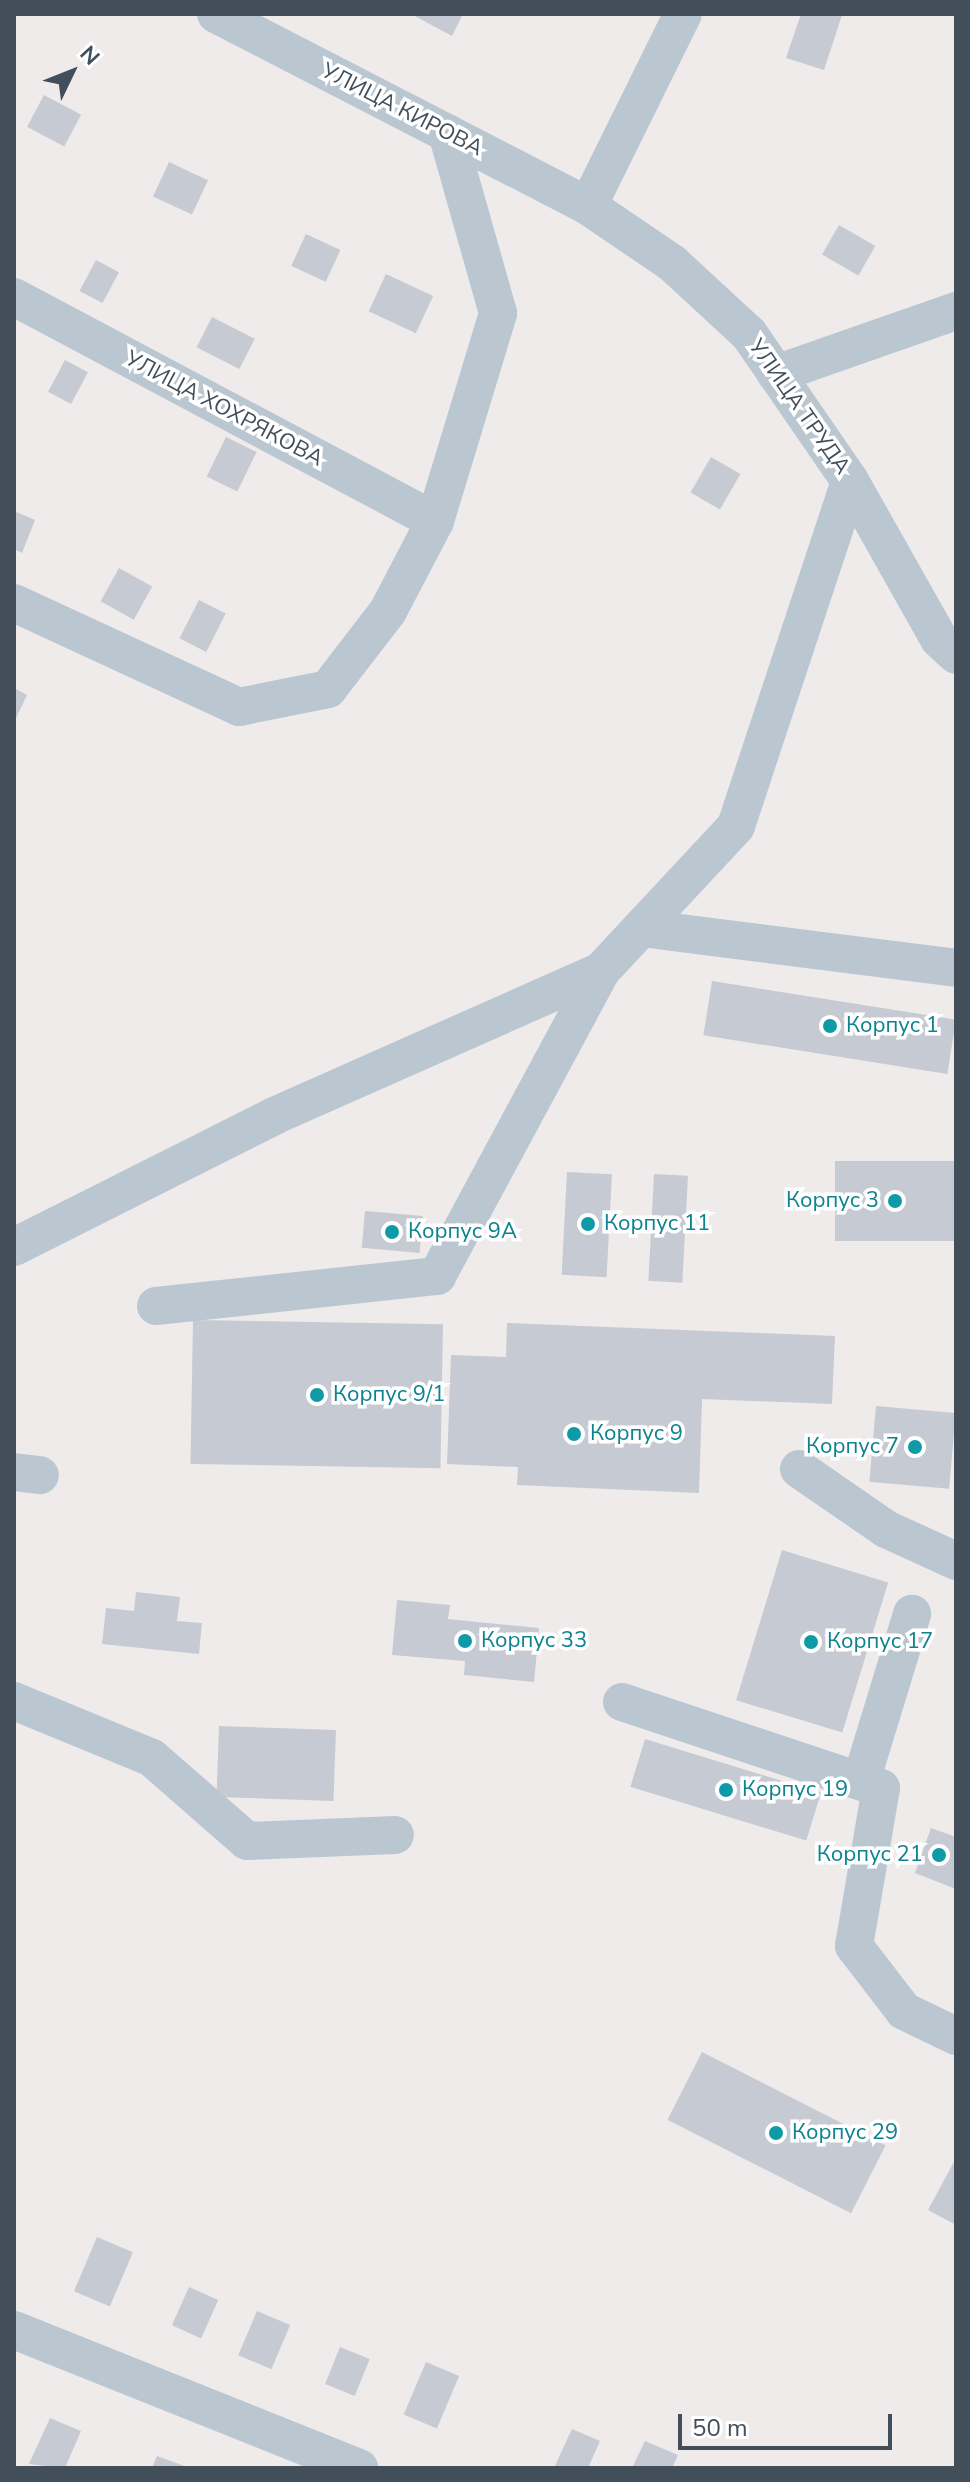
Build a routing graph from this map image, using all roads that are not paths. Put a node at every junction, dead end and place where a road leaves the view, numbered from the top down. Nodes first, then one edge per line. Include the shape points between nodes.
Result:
1 (216, 14) edge
2 (683, 14) edge
3 (447, 133) junction
4 (588, 206) junction
5 (14, 297) edge
6 (956, 311) edge
7 (776, 374) junction
8 (850, 481) junction
9 (435, 521) junction
10 (14, 603) edge
11 (956, 655) edge
12 (641, 928) junction
13 (956, 968) edge
14 (601, 971) junction
15 (14, 1247) edge
16 (156, 1306) dead end
17 (799, 1469) dead end
18 (956, 1561) edge
19 (912, 1614) dead end
20 (14, 1701) edge
21 (622, 1702) dead end
22 (861, 1781) junction
23 (395, 1835) dead end
24 (956, 2036) edge
25 (14, 2330) edge
26 (359, 2468) edge

1 - 3 street, УЛИЦА КИРОВА
2 - 4 street
3 - 4 street, УЛИЦА КИРОВА
3 - 9 street via 498,313
4 - 7 street, УЛИЦА ТРУДА via 672,263 749,334
5 - 9 street, УЛИЦА ХОХРЯКОВА
6 - 7 street
7 - 8 street, УЛИЦА ТРУДА
8 - 11 street, УЛИЦА ТРУДА via 939,639
8 - 12 street via 736,826
9 - 10 street via 388,611 328,689 239,707
12 - 13 street
12 - 14 street
14 - 15 street via 274,1116
14 - 16 street via 437,1276
17 - 18 street via 886,1529
19 - 22 street
20 - 23 street via 152,1758 247,1841
21 - 22 street
22 - 24 street via 881,1788 854,1946 904,2011
25 - 26 street

